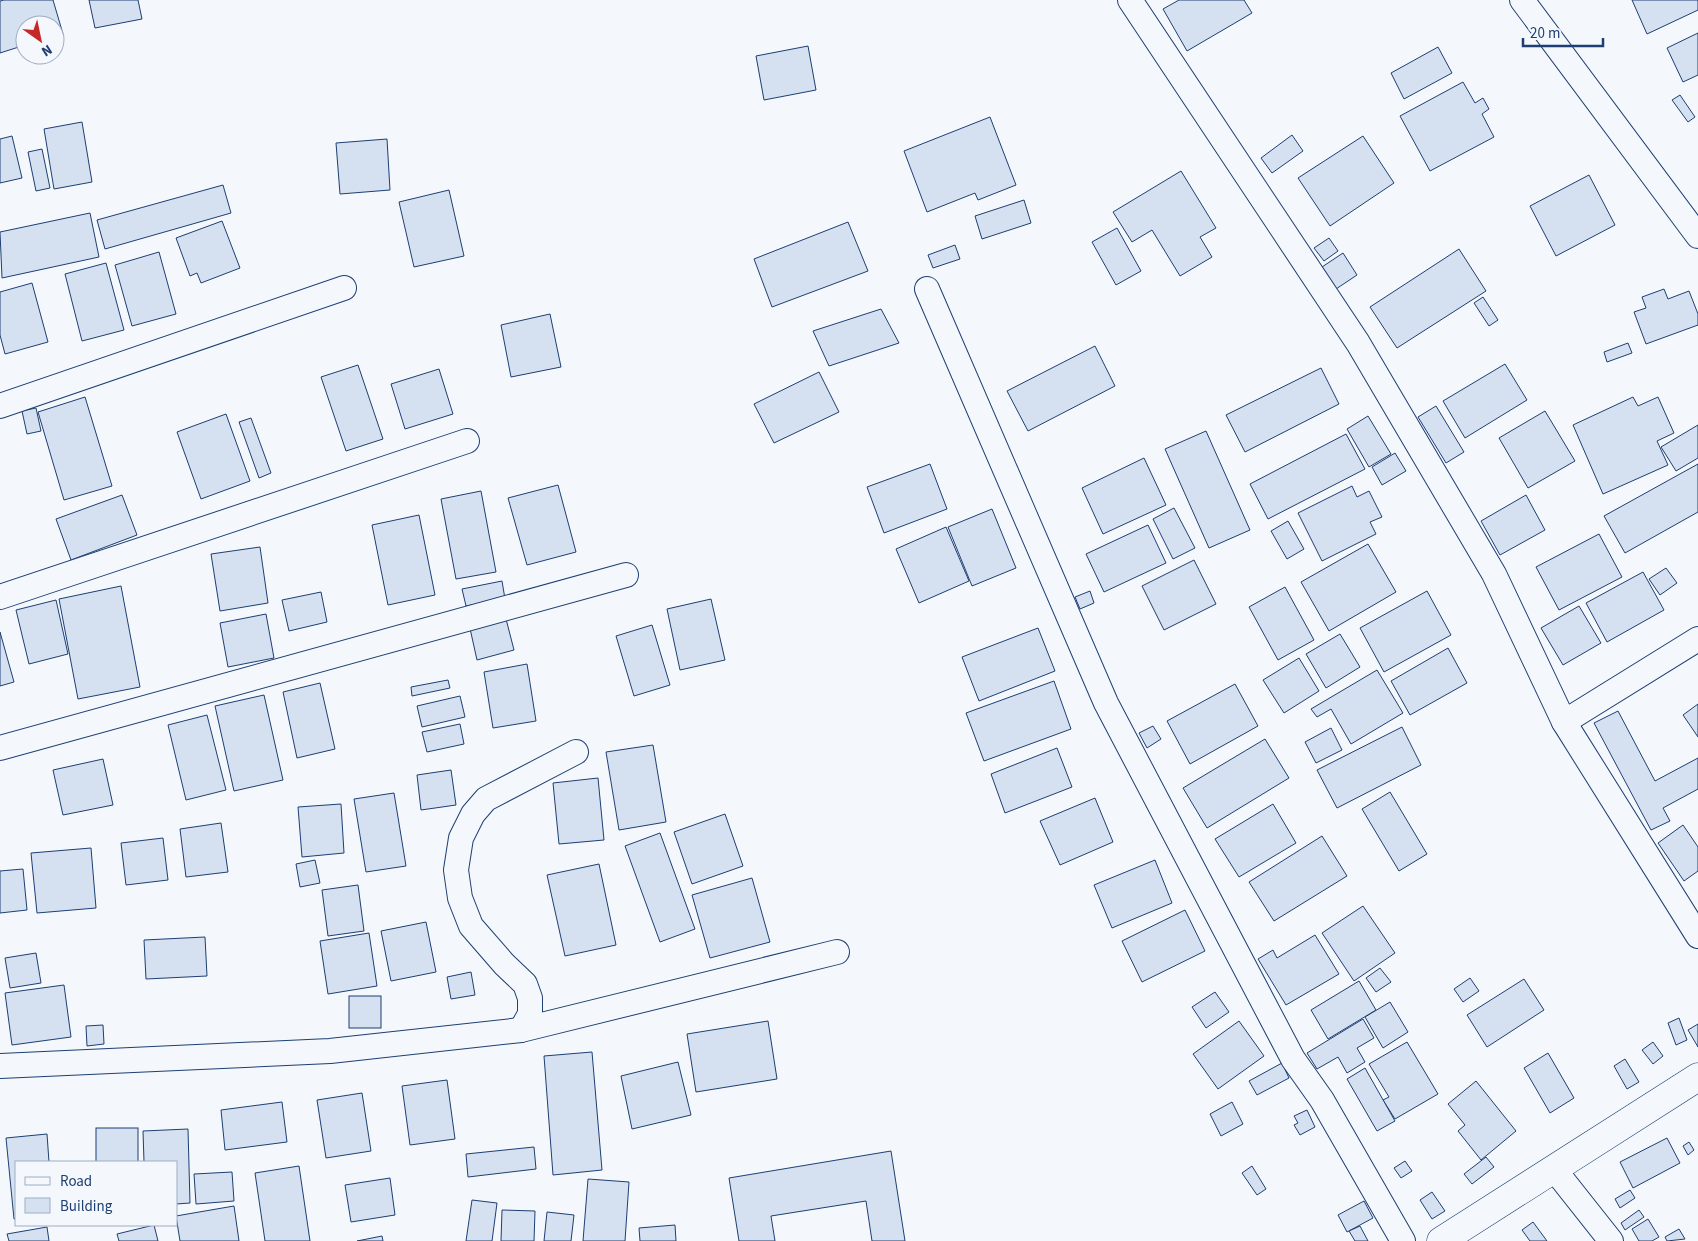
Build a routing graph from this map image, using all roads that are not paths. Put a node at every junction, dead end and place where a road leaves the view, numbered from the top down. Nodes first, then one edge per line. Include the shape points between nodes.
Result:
1 (1130, 0) edge
2 (1522, 0) edge
3 (1698, 236) edge
4 (344, 288) dead end
5 (927, 289) dead end
6 (0, 406) edge
7 (467, 441) dead end
8 (626, 575) dead end
9 (0, 597) edge
10 (1698, 639) edge
11 (1564, 722) junction
12 (0, 748) edge
13 (576, 752) dead end
14 (1698, 936) edge
15 (837, 952) dead end
16 (521, 1030) junction
17 (0, 1066) edge
18 (1698, 1077) edge
19 (1554, 1169) junction
20 (1403, 1241) edge
21 (1440, 1241) edge
22 (1611, 1241) edge

1 - 11 street via 1358,343 1494,574
2 - 3 street
4 - 6 street
5 - 20 street via 1106,703 1293,1058 1322,1100
7 - 9 street
8 - 12 street
10 - 11 street
11 - 14 street
13 - 16 street via 486,799 473,814 461,838 456,870 460,898 472,926 525,984 530,998 530,1014
15 - 16 street
16 - 17 street via 330,1050
18 - 19 street
19 - 21 street
19 - 22 street

